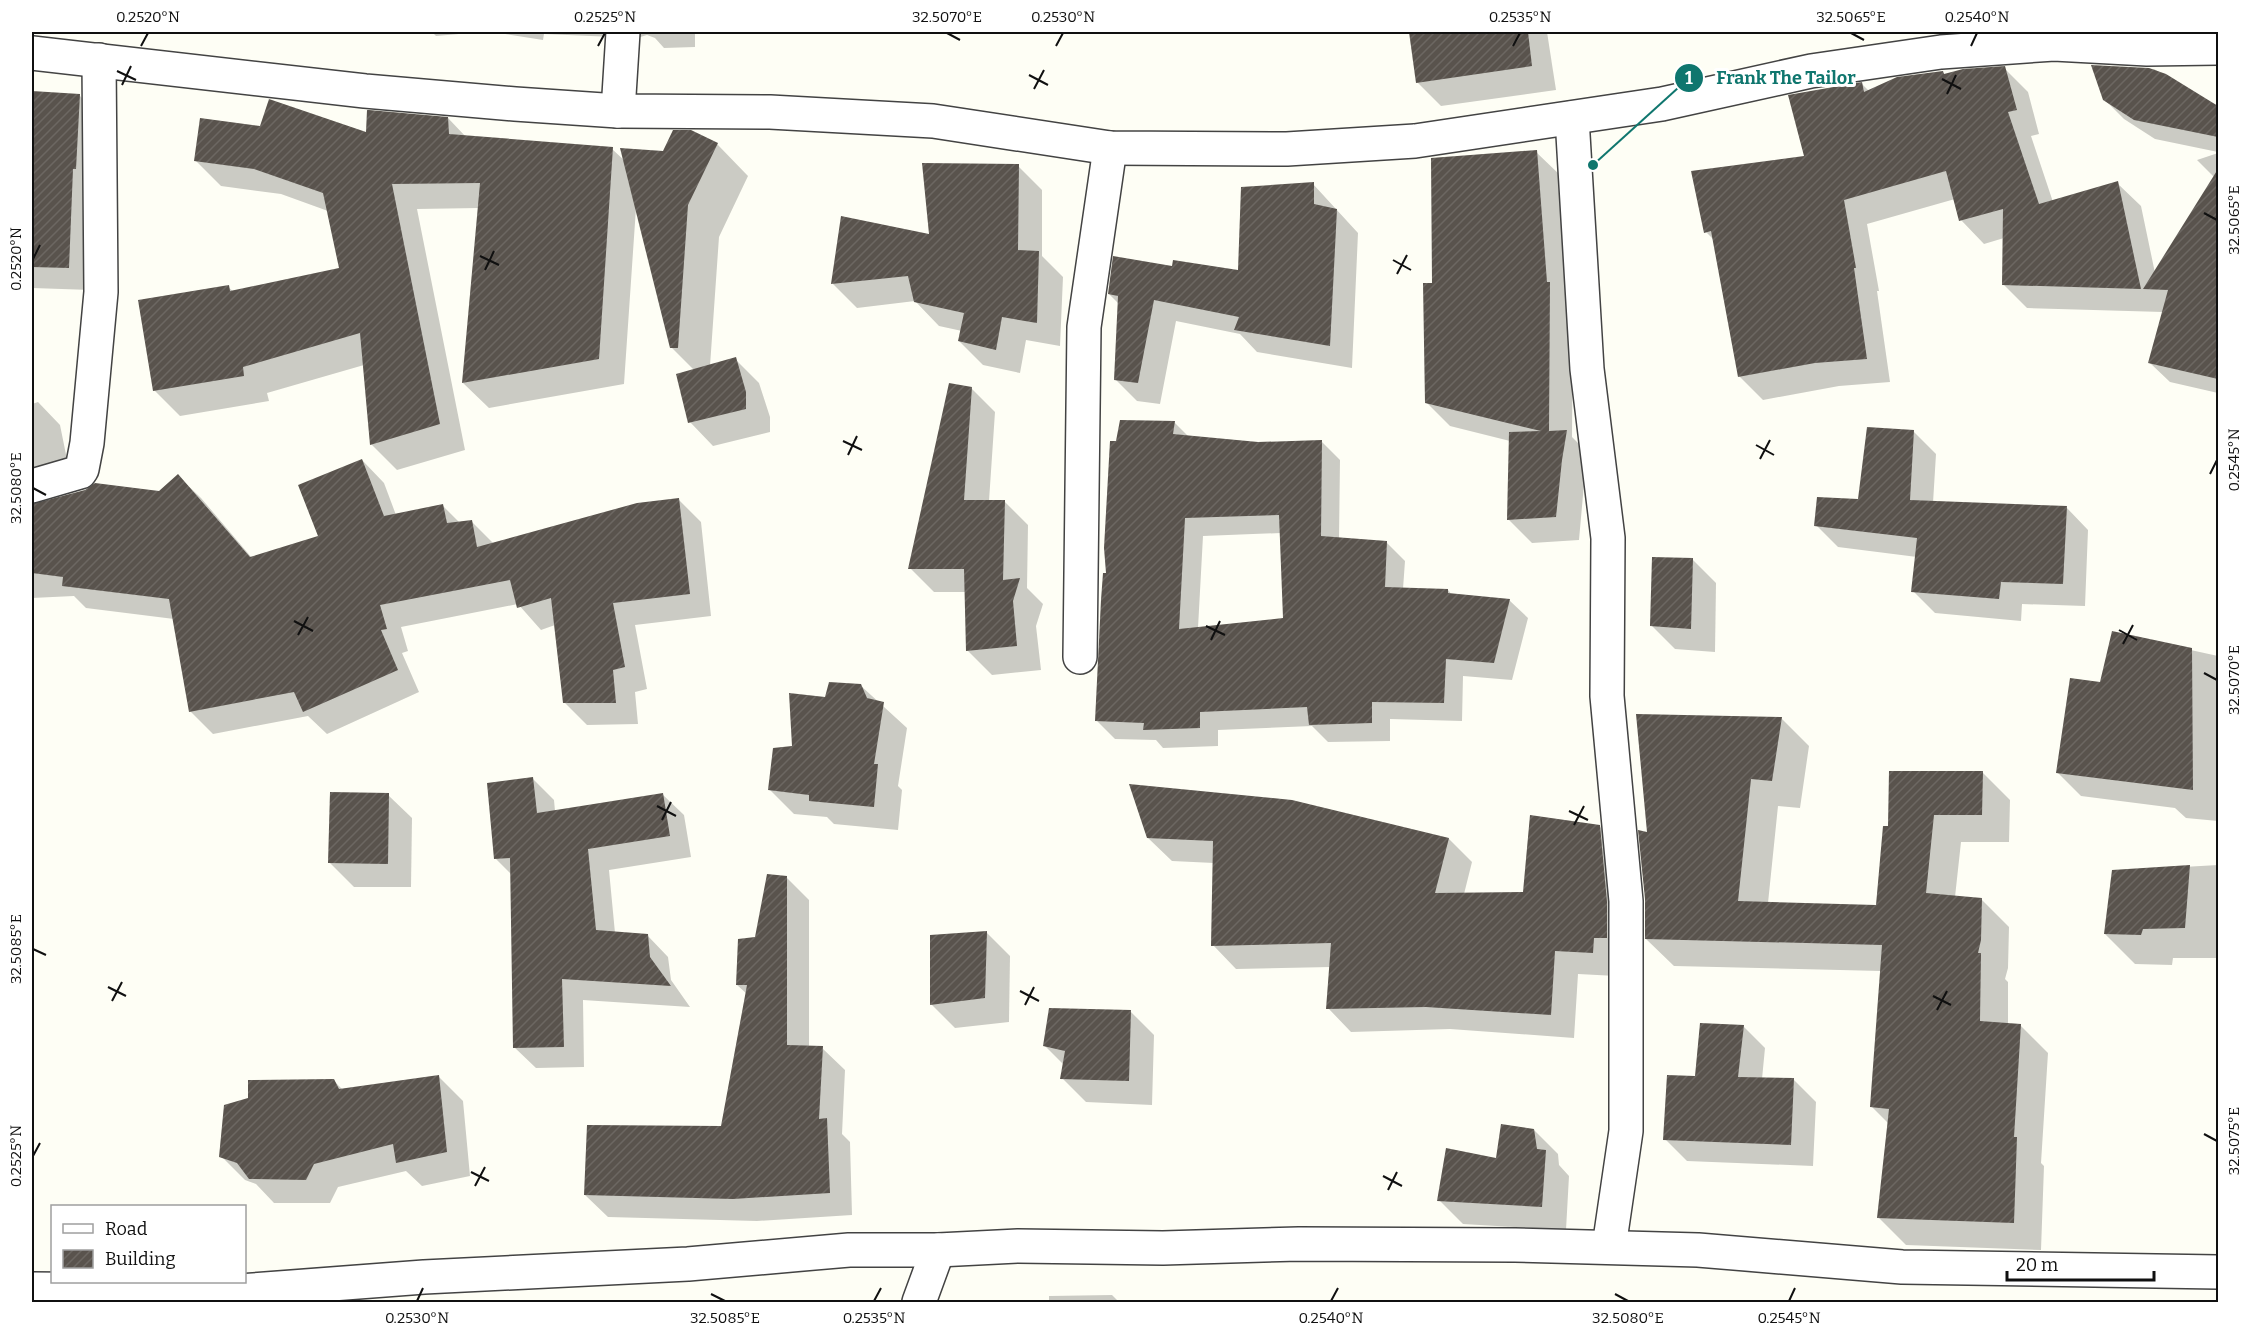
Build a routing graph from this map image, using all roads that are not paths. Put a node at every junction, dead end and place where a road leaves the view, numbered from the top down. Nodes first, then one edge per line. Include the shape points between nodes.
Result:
1 (623, 32) edge
2 (2218, 48) edge
3 (32, 53) edge
4 (99, 60) junction
5 (618, 111) junction
6 (1572, 118) junction
7 (1110, 148) junction
8 (32, 486) edge
9 (1080, 657) dead end
10 (1609, 1247) junction
11 (938, 1250) junction
12 (2218, 1272) edge
13 (32, 1289) edge
14 (919, 1302) edge

1 - 5 street
2 - 6 street via 2054,44 1941,52 1810,71 1662,104
3 - 4 street
4 - 5 street via 365,91
4 - 8 street via 101,292 87,443 80,472
5 - 7 street via 770,112 933,121
6 - 7 street via 1414,141 1287,149
6 - 10 street via 1587,369 1608,538 1607,696 1626,901 1626,1131
7 - 9 street via 1084,327
10 - 11 street via 1299,1244
10 - 12 street via 1698,1250 1902,1267
11 - 13 street via 849,1250 688,1264 424,1276 239,1291
11 - 14 street

